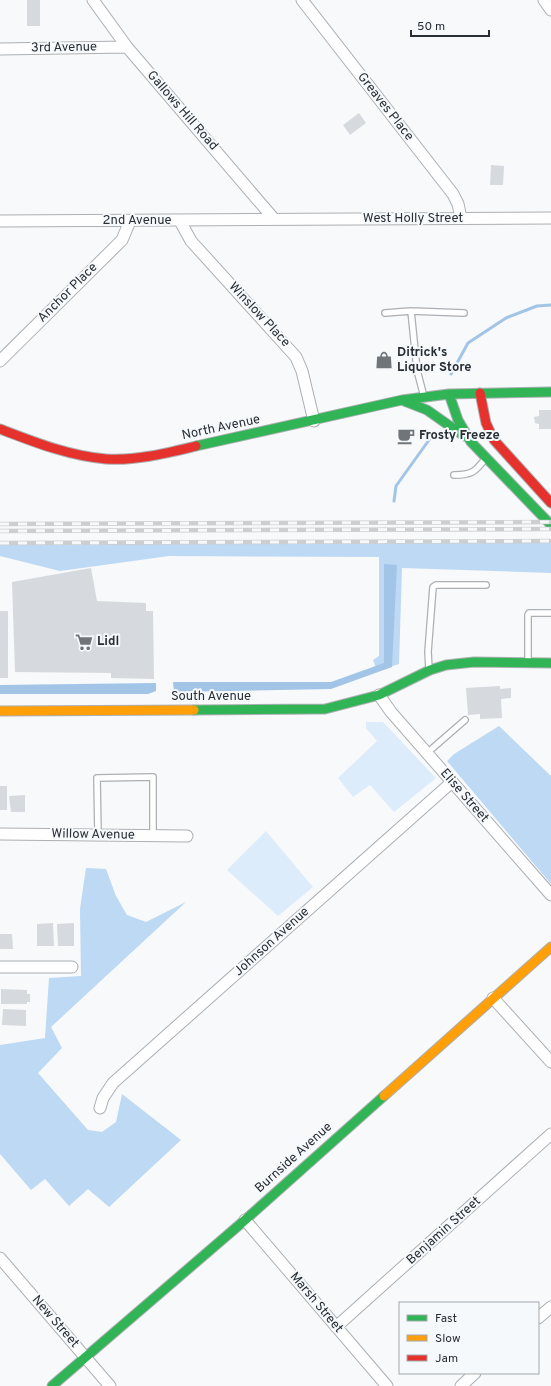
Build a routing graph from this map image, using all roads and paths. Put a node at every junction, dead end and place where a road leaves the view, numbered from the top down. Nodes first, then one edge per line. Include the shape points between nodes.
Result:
1 (92, 0) edge
2 (302, 0) edge
3 (544, 0) edge
4 (551, 10) edge
5 (127, 48) junction
6 (0, 49) edge
7 (461, 218) junction
8 (551, 218) edge
9 (274, 219) junction
10 (130, 221) junction
11 (180, 221) junction
12 (0, 222) edge
13 (411, 311) junction
14 (464, 312) dead end
15 (385, 313) dead end
16 (0, 361) edge
17 (551, 392) edge
18 (480, 393) junction
19 (449, 394) junction
20 (424, 397) junction
21 (402, 400) junction
22 (314, 421) junction
23 (0, 429) edge
24 (471, 442) junction
25 (486, 458) junction
26 (454, 475) dead end
27 (551, 503) edge
28 (551, 524) edge
29 (486, 585) dead end
30 (551, 613) edge
31 (528, 663) junction
32 (551, 663) edge
33 (430, 670) junction
34 (379, 695) junction
35 (0, 711) edge
36 (465, 720) dead end
37 (427, 753) junction
38 (452, 782) junction
39 (0, 834) edge
40 (98, 835) junction
41 (153, 835) junction
42 (187, 836) dead end
43 (551, 895) edge
44 (551, 947) edge
45 (0, 967) edge
46 (72, 967) dead end
47 (493, 998) junction
48 (551, 1062) edge
49 (100, 1108) dead end
50 (551, 1134) edge
51 (245, 1220) junction
52 (0, 1258) edge
53 (551, 1307) edge
54 (539, 1317) edge
55 (336, 1327) junction
56 (86, 1357) junction
57 (474, 1374) edge
58 (52, 1386) edge
59 (110, 1386) edge
60 (388, 1386) edge
61 (460, 1386) edge

1 - 5 street, Gallows Hill Road
2 - 7 street, Greaves Place via 453,194
3 - 4 street
5 - 6 street, 3rd Avenue
5 - 9 street, Gallows Hill Road
7 - 8 street, West Holly Street
7 - 9 street, West Holly Street
9 - 11 street, 2nd Avenue
10 - 11 street, 2nd Avenue
10 - 12 street, 2nd Avenue
10 - 16 street, Anchor Place via 122,240
11 - 22 street, Winslow Place via 191,242 296,357
13 - 14 lane
13 - 15 lane
13 - 20 lane via 417,370
17 - 18 main road, North Avenue
18 - 19 main road, North Avenue
18 - 27 main road via 486,423 494,440
19 - 20 main road, North Avenue
19 - 24 main road via 454,413
20 - 21 main road, North Avenue
21 - 22 main road, North Avenue
21 - 24 main road via 438,416
22 - 23 main road, North Avenue via 163,454 127,459 76,455
24 - 25 main road
25 - 26 lane via 476,470 466,475
25 - 28 main road
29 - 33 lane via 433,587 428,652
30 - 31 lane via 528,615
31 - 32 main road, South Avenue
31 - 33 main road, South Avenue via 474,662 446,665
33 - 34 main road, South Avenue
34 - 35 main road, South Avenue via 325,709
34 - 37 street, Elise Street
36 - 37 lane
37 - 38 street, Elise Street
38 - 43 street, Elise Street
38 - 49 street, Johnson Avenue via 113,1083
39 - 40 street, Willow Avenue
40 - 41 street, Willow Avenue
40 - 41 lane via 97,778 153,778
41 - 42 street, Willow Avenue
44 - 47 main road, Burnside Avenue
45 - 46 street
47 - 48 street
47 - 51 main road, Burnside Avenue
50 - 55 street, Benjamin Street
51 - 55 street, Marsh Street
51 - 56 main road, Burnside Avenue
52 - 56 street, New Street
53 - 54 street
55 - 60 street, Marsh Street
56 - 58 main road, Burnside Avenue
56 - 59 street, New Street
57 - 61 street

